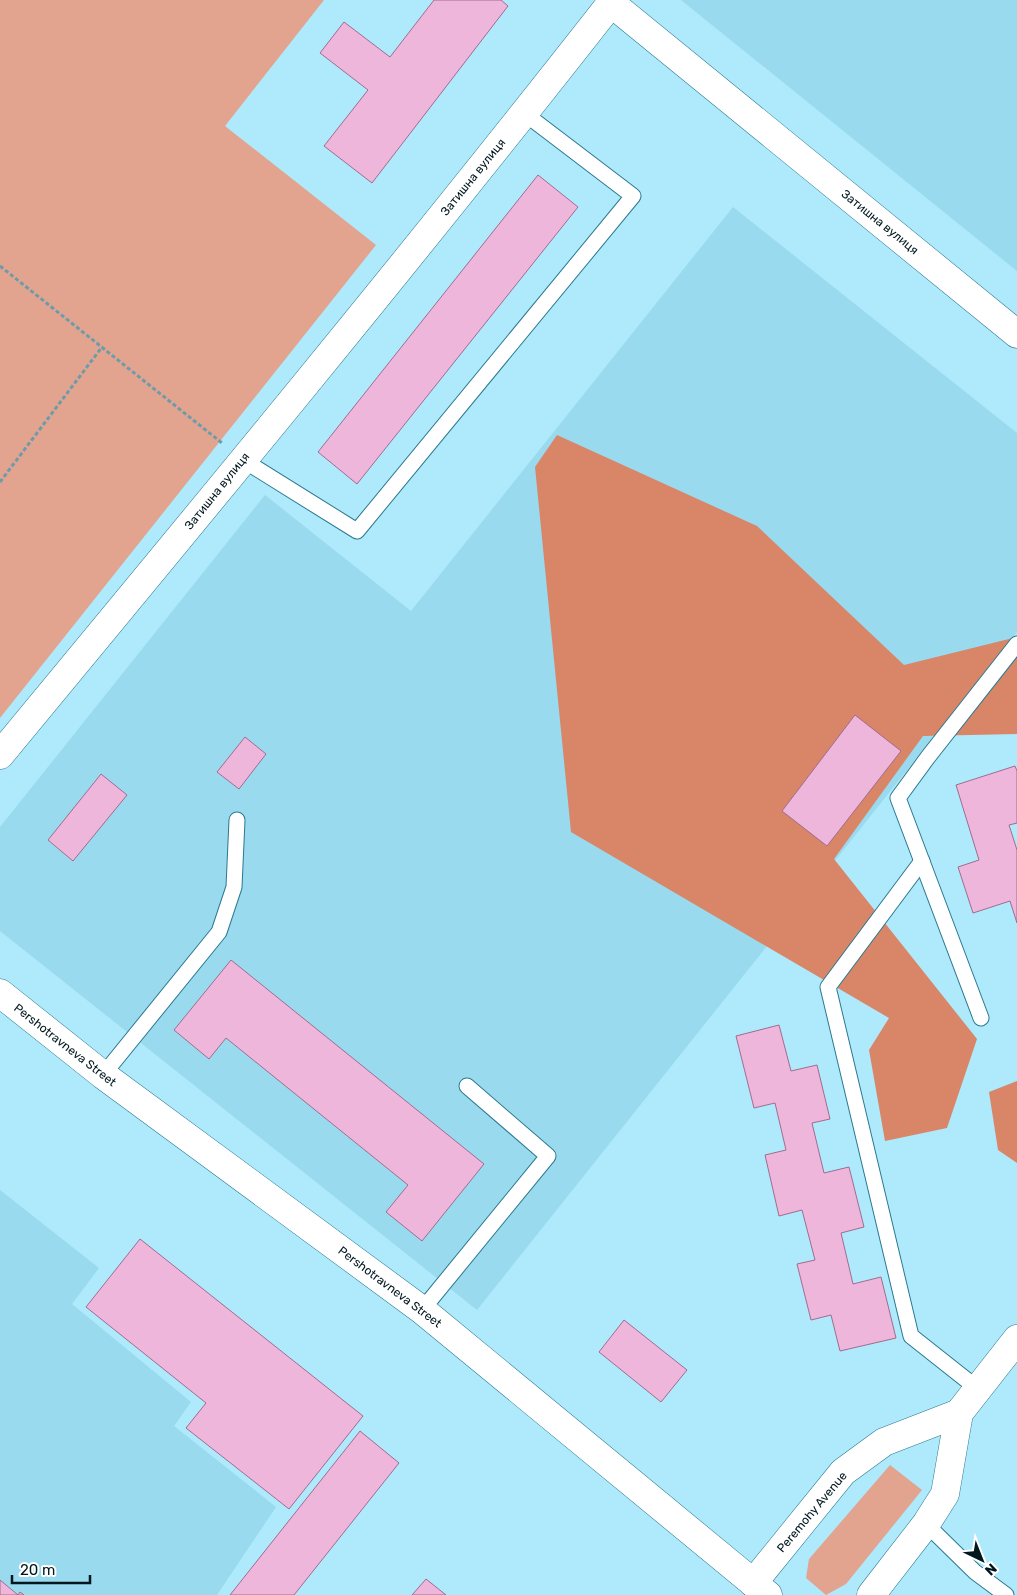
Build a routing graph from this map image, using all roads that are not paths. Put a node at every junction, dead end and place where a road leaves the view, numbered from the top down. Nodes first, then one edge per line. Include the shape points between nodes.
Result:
1 (524, 113) junction
2 (1017, 334) edge
3 (243, 460) junction
4 (1017, 644) edge
5 (0, 755) edge
6 (238, 820) dead end
7 (922, 861) junction
8 (0, 993) edge
9 (981, 1018) dead end
10 (103, 1076) junction
11 (467, 1086) dead end
12 (422, 1310) junction
13 (1017, 1339) edge
14 (978, 1389) junction
15 (959, 1413) junction
16 (926, 1524) junction
17 (761, 1589) edge
18 (871, 1595) edge
19 (1006, 1595) edge

1 - 2 street, Затишна вулиця via 611,2
1 - 3 street, Затишна вулиця
1 - 3 lane via 633,196 358,531
3 - 5 street, Затишна вулиця
4 - 7 lane via 898,798
6 - 10 lane via 234,887 219,932
7 - 9 lane
7 - 14 lane via 828,987 910,1336
8 - 10 street, Pershotravneva Street
10 - 12 street, Pershotravneva Street
11 - 12 lane via 548,1156
12 - 17 street, Pershotravneva Street
13 - 14 street
14 - 15 street
15 - 16 street via 945,1494
15 - 17 street, Peremohy Avenue via 884,1442 843,1472
16 - 18 street
16 - 19 lane via 975,1572

